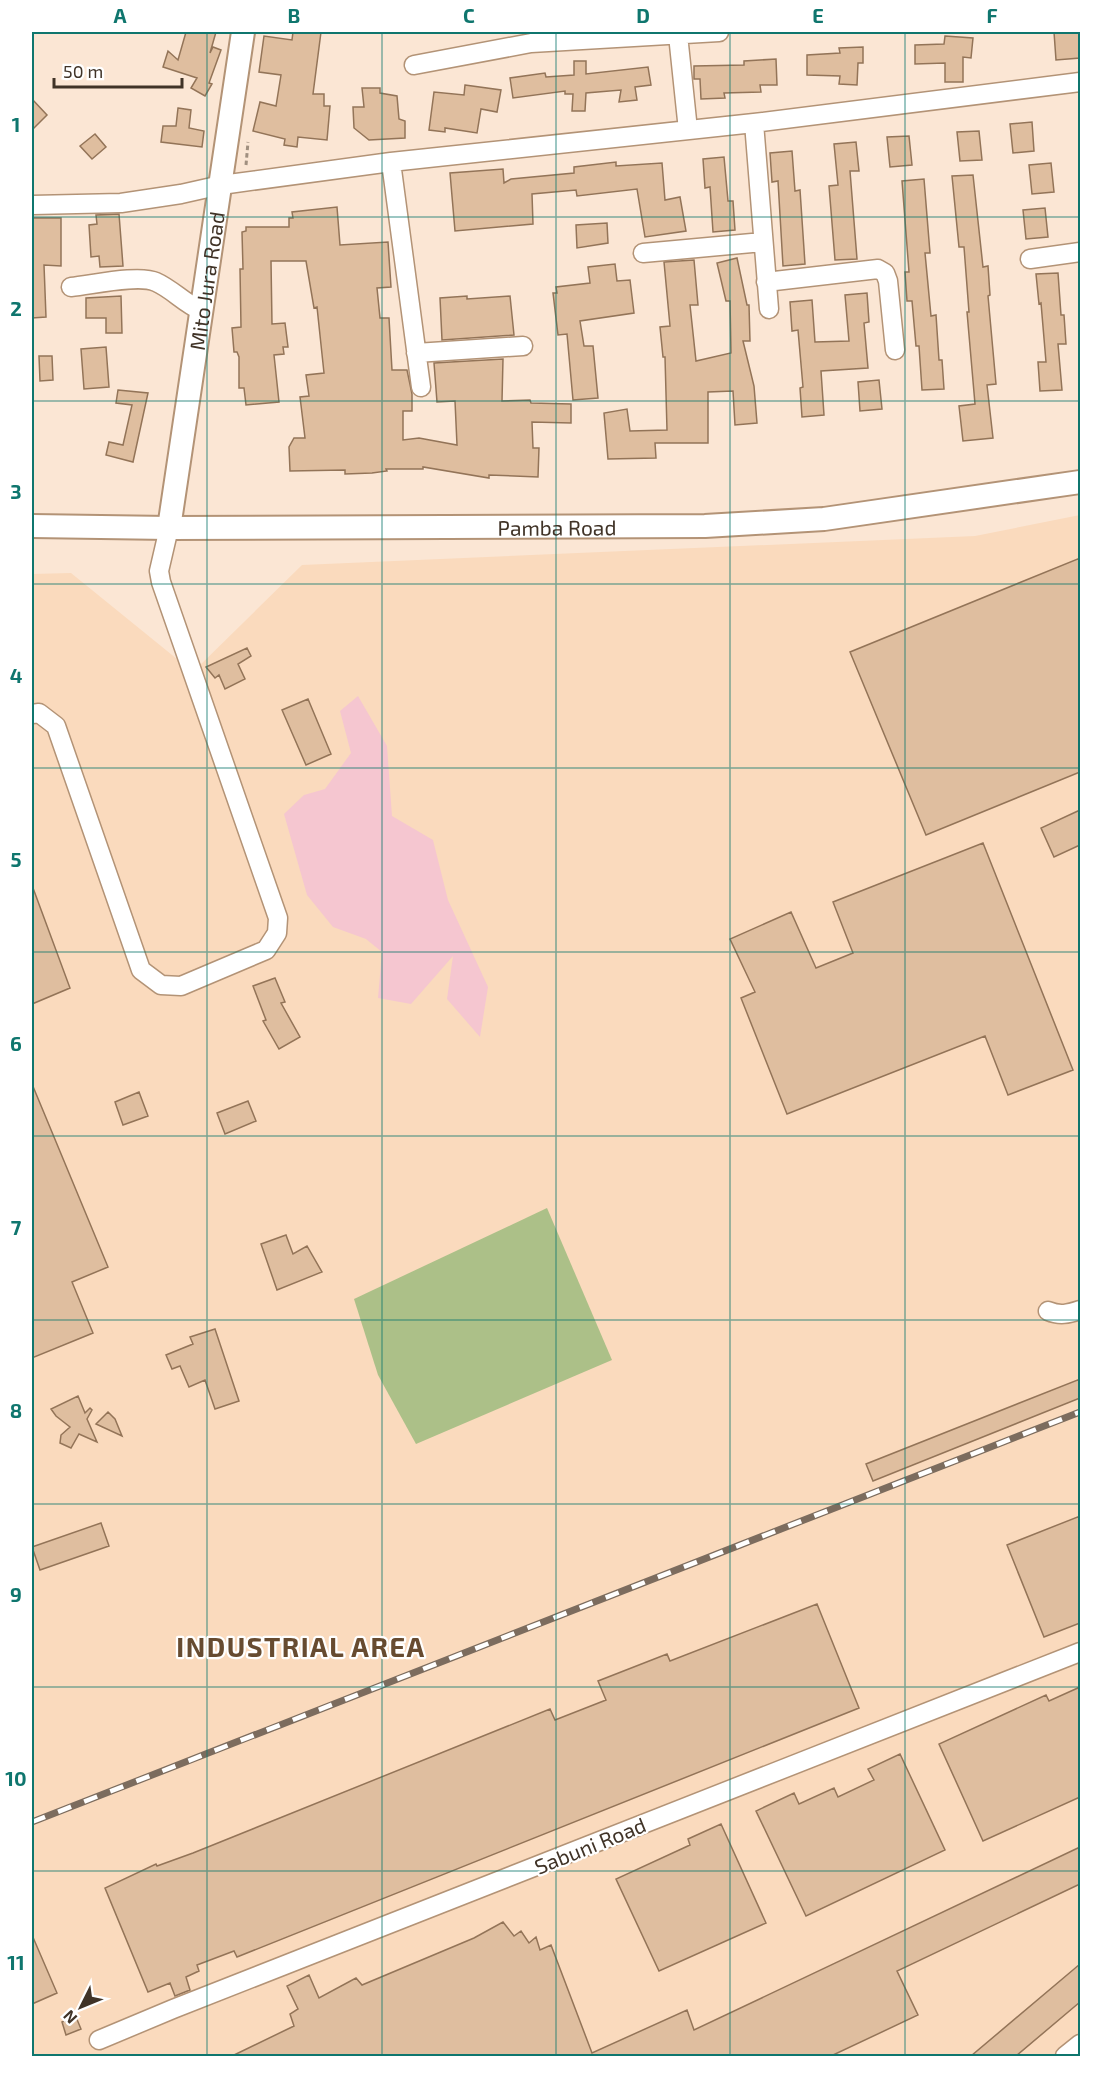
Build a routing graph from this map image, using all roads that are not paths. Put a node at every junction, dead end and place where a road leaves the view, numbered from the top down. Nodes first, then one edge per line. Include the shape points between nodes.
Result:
1 (243, 32) edge
2 (719, 32) edge
3 (678, 35) junction
4 (532, 37) edge
5 (414, 65) dead end
6 (1080, 82) edge
7 (754, 123) junction
8 (688, 130) junction
9 (391, 162) junction
10 (220, 185) junction
11 (32, 205) edge
12 (763, 242) junction
13 (1080, 252) edge
14 (643, 253) dead end
15 (1030, 259) dead end
16 (766, 282) junction
17 (71, 287) dead end
18 (769, 309) dead end
19 (200, 310) junction
20 (523, 346) dead end
21 (896, 350) dead end
22 (417, 353) junction
23 (421, 387) dead end
24 (1080, 482) edge
25 (32, 526) edge
26 (169, 528) junction
27 (32, 714) edge
28 (1080, 1310) edge
29 (1048, 1311) dead end
30 (1080, 1652) edge
31 (99, 2040) dead end
32 (1080, 2044) edge
33 (1065, 2056) edge

1 - 10 main road, Mito Jura Road
2 - 3 street
3 - 4 street
3 - 8 street
4 - 5 street
6 - 7 street
7 - 8 street
7 - 12 street
8 - 9 street
9 - 10 street
9 - 22 street
10 - 11 street via 121,203
10 - 19 main road, Mito Jura Road
12 - 14 street
12 - 16 street
13 - 15 street
16 - 18 street
16 - 21 street via 878,269 888,281
17 - 19 street via 147,278
19 - 26 main road, Mito Jura Road
20 - 22 street
22 - 23 street
24 - 26 main road, Pamba Road via 824,519 717,525
25 - 26 main road, Pamba Road
26 - 27 street via 160,582 278,918 277,933 266,950 181,986 161,985 141,970 56,726 39,713
28 - 29 street via 1068,1314
30 - 31 street, Sabuni Road
32 - 33 street

